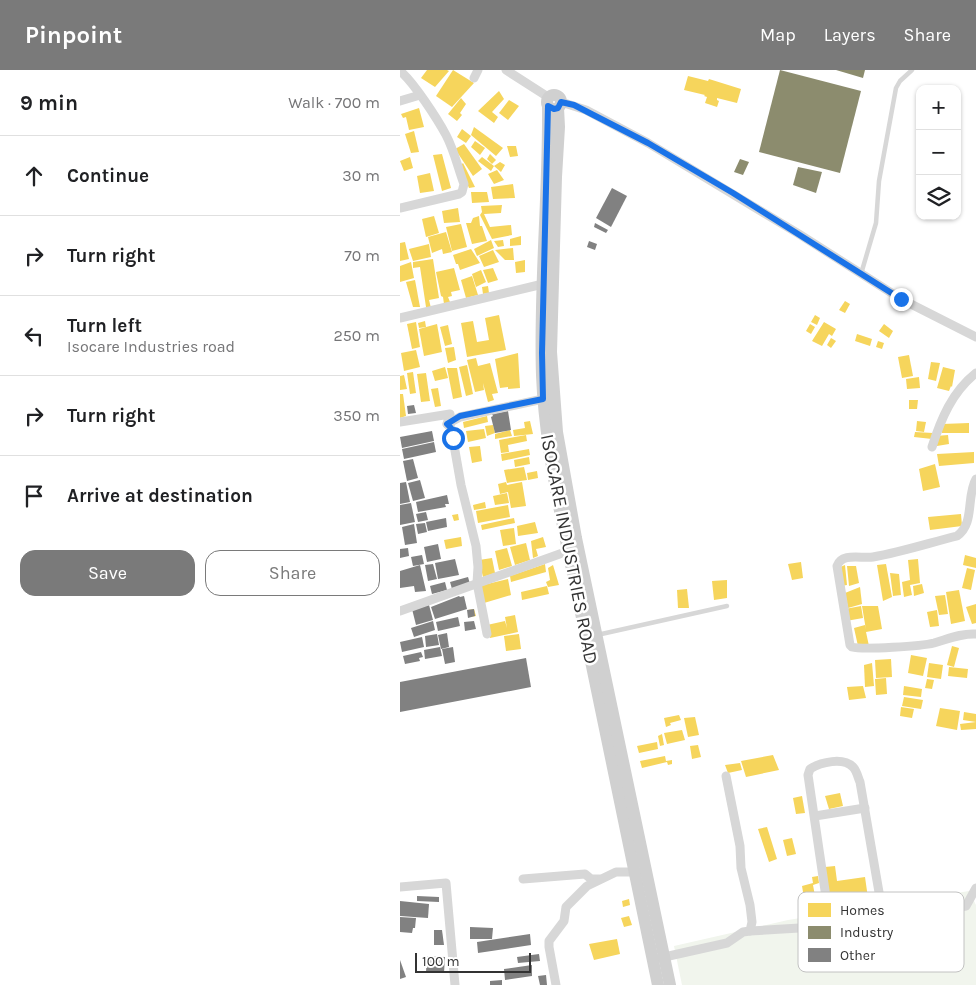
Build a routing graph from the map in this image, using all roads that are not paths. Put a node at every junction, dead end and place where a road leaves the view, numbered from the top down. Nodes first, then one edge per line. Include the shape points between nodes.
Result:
1 (506, 70) edge
2 (912, 70) edge
3 (400, 71) edge
4 (420, 95) junction
5 (400, 101) edge
6 (554, 103) junction
7 (400, 208) edge
8 (861, 274) junction
9 (543, 284) junction
10 (400, 318) edge
11 (976, 337) edge
12 (976, 373) edge
13 (543, 399) junction
14 (400, 422) edge
15 (447, 424) junction
16 (932, 447) dead end
17 (976, 479) edge
18 (568, 551) junction
19 (477, 583) junction
20 (727, 606) dead end
21 (400, 611) edge
22 (486, 634) dead end
23 (976, 634) edge
24 (592, 636) junction
25 (726, 776) dead end
26 (865, 808) junction
27 (815, 816) junction
28 (640, 872) junction
29 (523, 879) dead end
30 (600, 879) junction
31 (400, 887) edge
32 (976, 888) edge
33 (826, 892) edge
34 (880, 892) edge
35 (964, 906) edge
36 (798, 928) edge
37 (750, 931) junction
38 (658, 958) junction
39 (455, 985) edge
40 (556, 985) edge
41 (658, 985) edge
42 (670, 985) edge

1 - 6 street
2 - 8 lane via 896,88 876,224
3 - 4 street
4 - 5 street
4 - 7 street via 447,136 464,189 459,194
6 - 8 street via 586,110 648,143
6 - 9 street, ISOCARE INDUSTRIES ROAD
6 - 24 street, ISOCARE INDUSTRIES ROAD via 559,127 551,352 553,394
8 - 11 street via 901,299
9 - 10 street
9 - 13 street, ISOCARE INDUSTRIES ROAD
12 - 16 street via 956,394 941,420
13 - 15 street via 460,416
13 - 18 street, ISOCARE INDUSTRIES ROAD via 552,471
14 - 15 street via 450,414
15 - 19 street via 451,428 476,546
17 - 23 street via 967,525 957,536 871,557 843,559 838,566 852,647 932,643
18 - 19 street
18 - 24 street, ISOCARE INDUSTRIES ROAD
19 - 21 street
19 - 22 street
20 - 24 lane
24 - 28 street, ISOCARE INDUSTRIES ROAD
25 - 37 street via 750,905
26 - 27 street
26 - 27 street via 855,769 842,762 826,762 810,769 808,775
26 - 34 street
27 - 33 street
28 - 30 street via 616,872
28 - 38 street, ISOCARE INDUSTRIES ROAD
29 - 30 street via 585,874 591,879
30 - 40 street via 587,886 566,907 561,926 549,941
31 - 39 street via 446,883
32 - 35 street
36 - 37 street
37 - 38 street via 727,943
38 - 41 street, ISOCARE INDUSTRIES ROAD
38 - 42 street, ISOCARE INDUSTRIES ROAD

